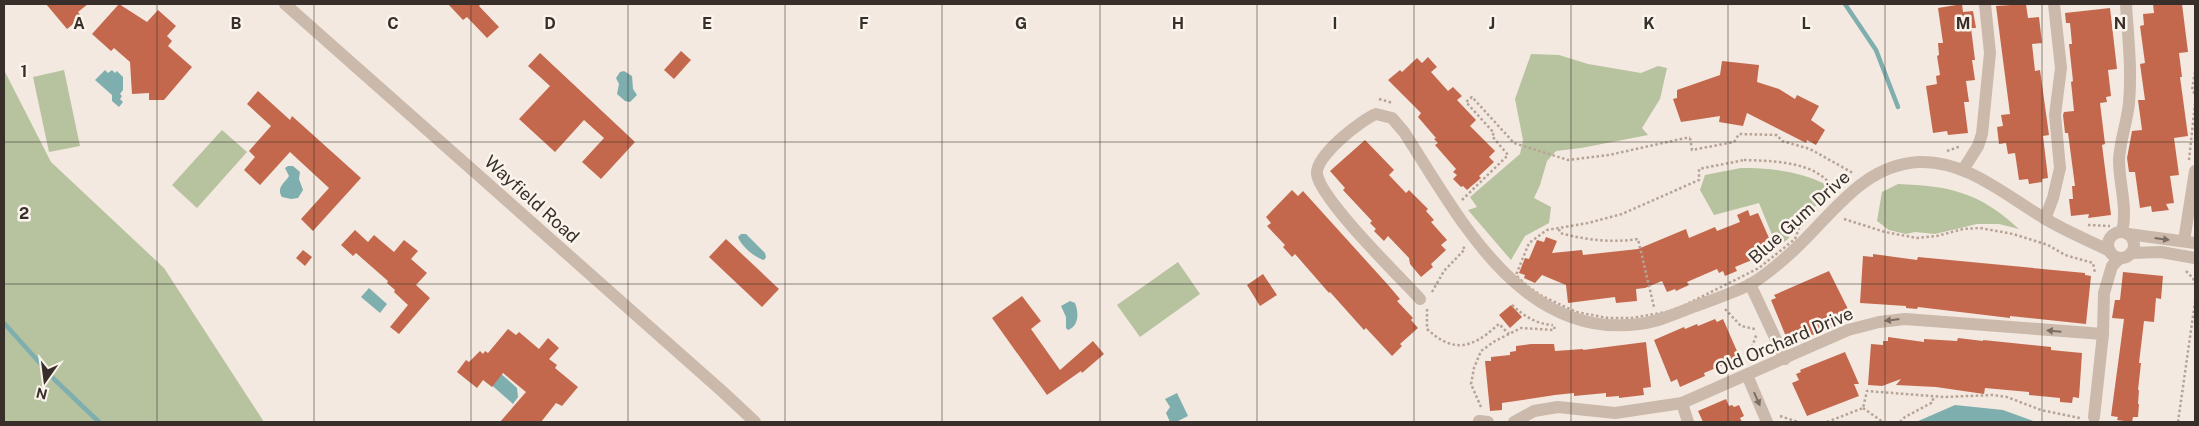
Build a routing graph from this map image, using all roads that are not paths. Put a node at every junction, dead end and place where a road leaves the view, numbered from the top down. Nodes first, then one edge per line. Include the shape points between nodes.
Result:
1 (285, 4) edge
2 (1985, 4) edge
3 (2054, 4) edge
4 (2126, 4) edge
5 (1963, 170) junction
6 (2195, 171) edge
7 (2044, 219) junction
8 (2121, 230) junction
9 (2190, 242) edge
10 (2116, 253) junction
11 (2195, 258) edge
12 (1750, 284) junction
13 (1426, 301) road end
14 (2103, 334) junction
15 (1784, 359) junction
16 (1747, 375) junction
17 (1682, 403) junction
18 (2088, 418) road end
19 (1771, 419) edge
20 (755, 422) edge
21 (1514, 422) edge
22 (1688, 422) edge

1 - 20 street, Wayfield Road
2 - 5 street via 1990,53 1982,136
3 - 7 street via 2061,68 2055,115 2060,168 2054,198
4 - 8 street via 2130,80 2119,162 2125,217
5 - 7 street, Blue Gum Drive
5 - 12 street, Blue Gum Drive via 1919,162 1900,164 1874,175 1857,186 1793,251
6 - 9 street
7 - 10 street, Blue Gum Drive via 2086,231
8 -> 9 street
8 - 10 street via 2116,233
8 - 10 street via 2134,245
10 - 11 street, Blue Gum Drive via 2161,252
10 - 14 street via 2104,293
12 - 13 street, Blue Gum Drive via 1667,318 1638,324 1609,325 1563,314 1533,299 1464,237 1404,132 1392,118 1376,114 1364,119 1320,160 1317,172 1321,187
12 - 15 street
14 -> 15 street, Old Orchard Drive via 1905,319 1858,327
14 - 18 street
15 - 16 street, Old Orchard Drive
16 - 17 street, Old Orchard Drive
16 -> 19 street
17 - 21 street, Old Orchard Drive via 1615,413 1558,407 1534,411
17 - 22 street

